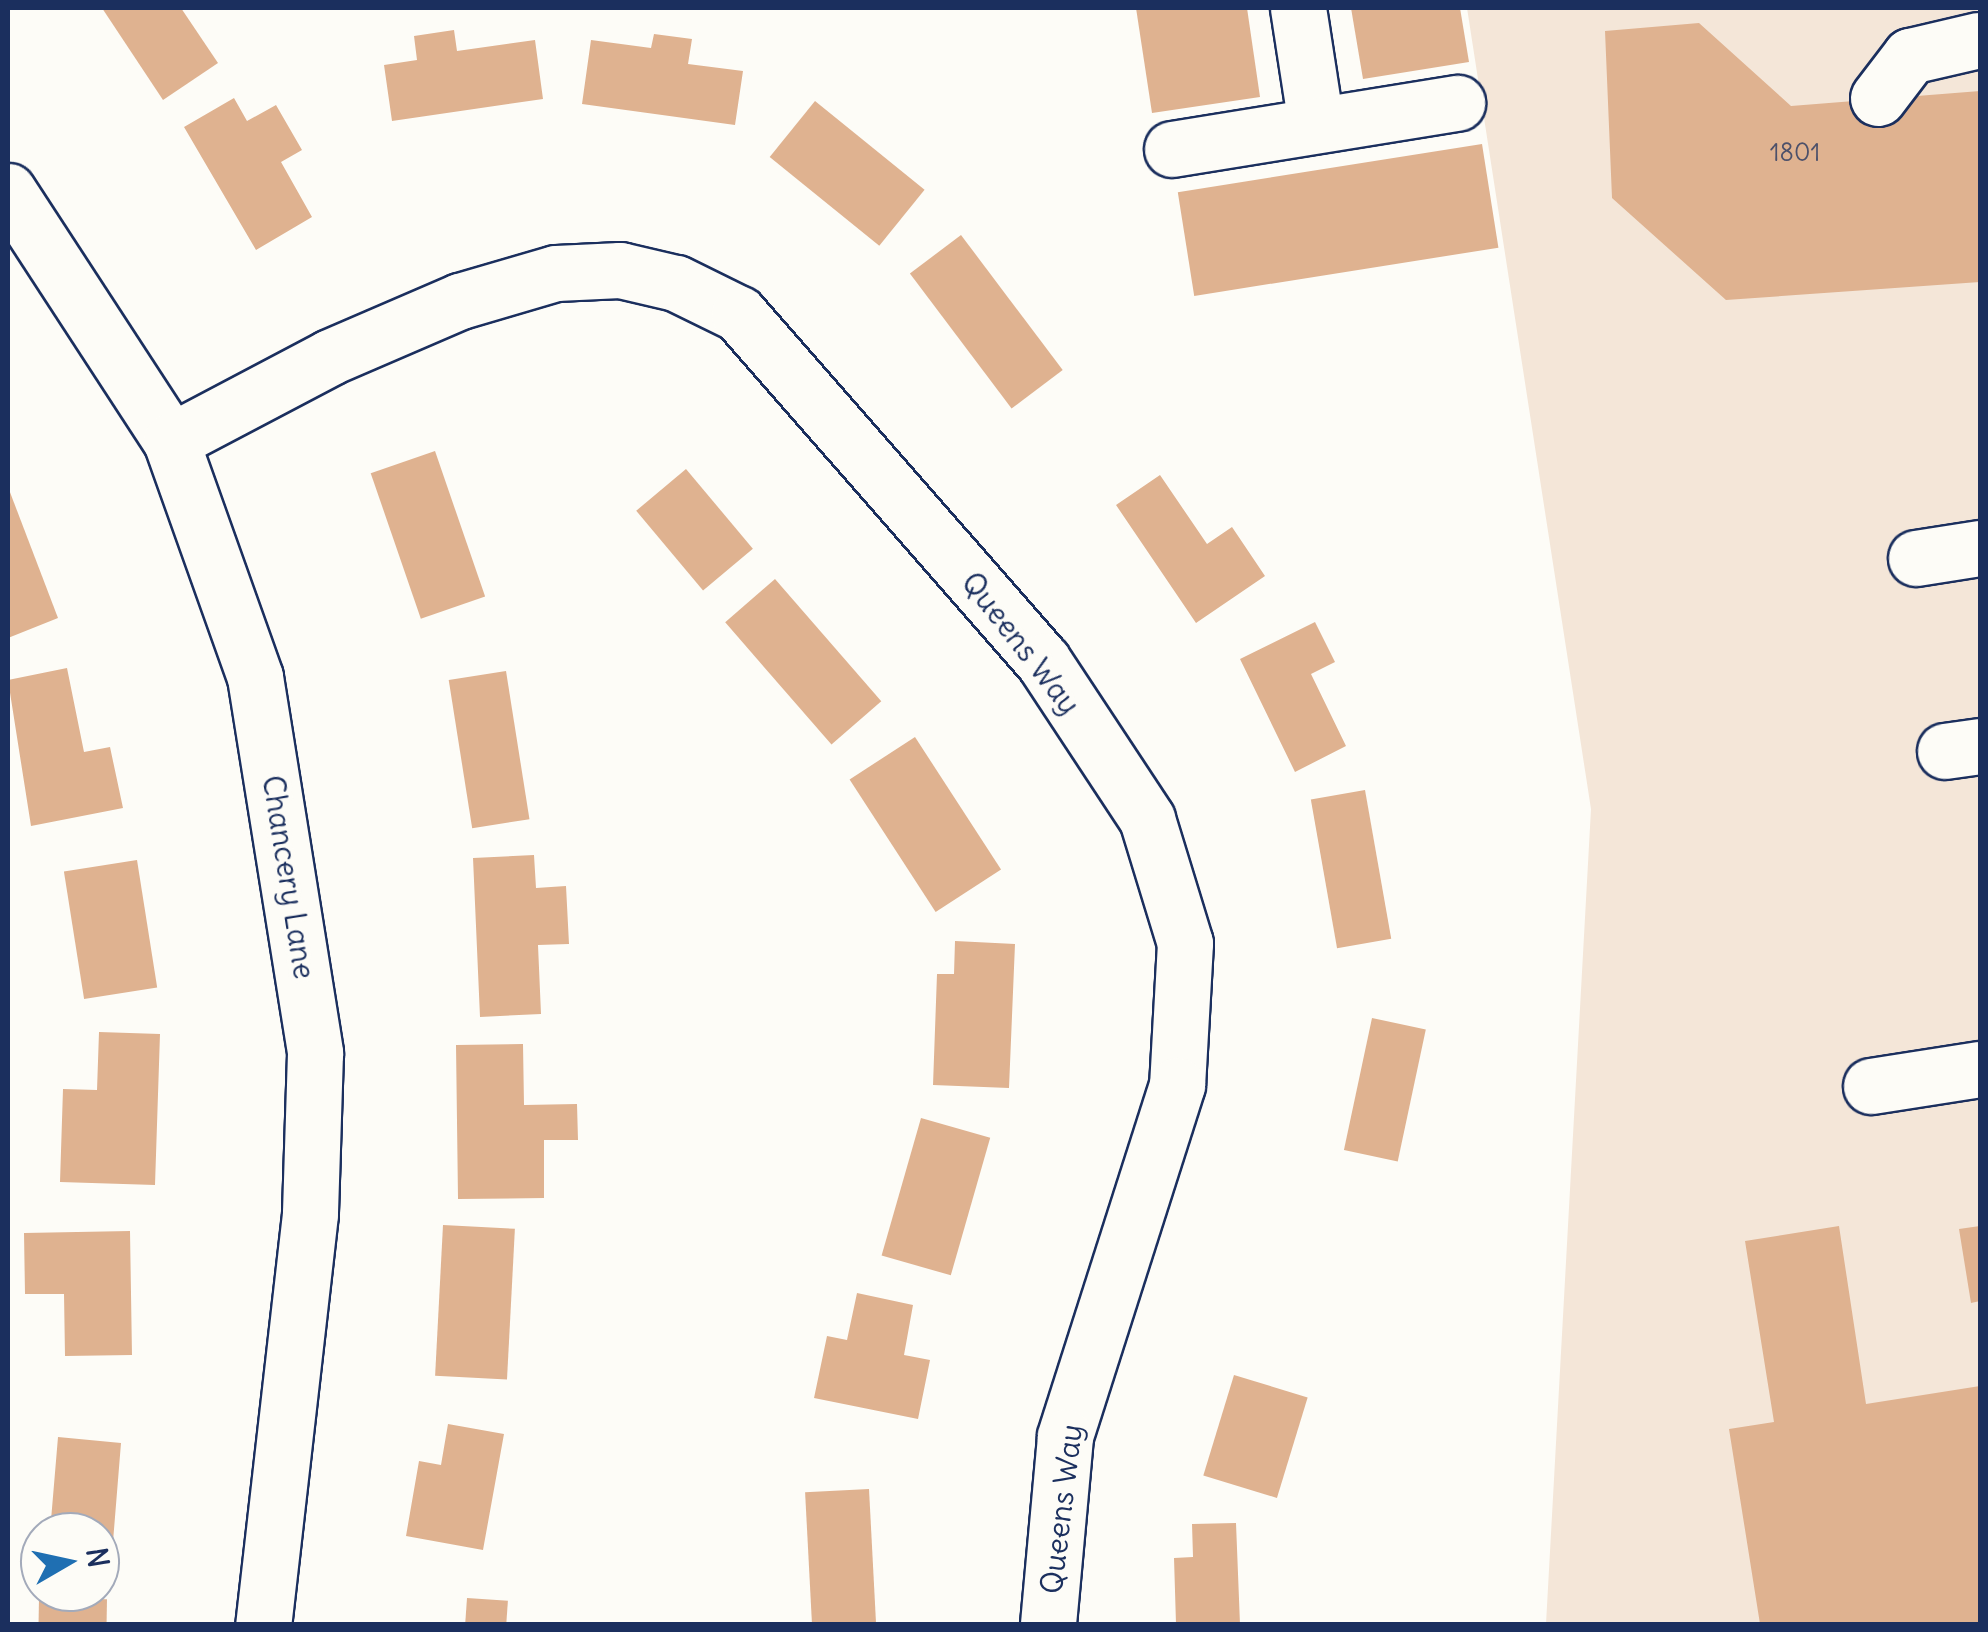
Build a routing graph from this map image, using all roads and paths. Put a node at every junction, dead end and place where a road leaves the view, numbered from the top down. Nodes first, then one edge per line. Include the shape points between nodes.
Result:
1 (1298, 8) edge
2 (1974, 29) edge
3 (1878, 98) dead end
4 (1457, 103) dead end
5 (1316, 124) junction
6 (1172, 149) dead end
7 (8, 192) edge
8 (172, 442) junction
9 (1980, 548) edge
10 (1916, 558) dead end
11 (1980, 1069) edge
12 (1871, 1086) dead end
13 (263, 1624) edge
14 (1048, 1624) edge

1 - 5 street
2 - 3 street via 1910,56
4 - 5 street
5 - 6 street
7 - 8 street, Chancery Lane
8 - 13 street, Chancery Lane via 255,678 315,1054 310,1214
8 - 14 street, Queens Way via 330,357 460,301 556,274 620,270 676,283 739,314 1042,661 1147,818 1185,943 1177,1086 1066,1437
9 - 10 street
11 - 12 street

